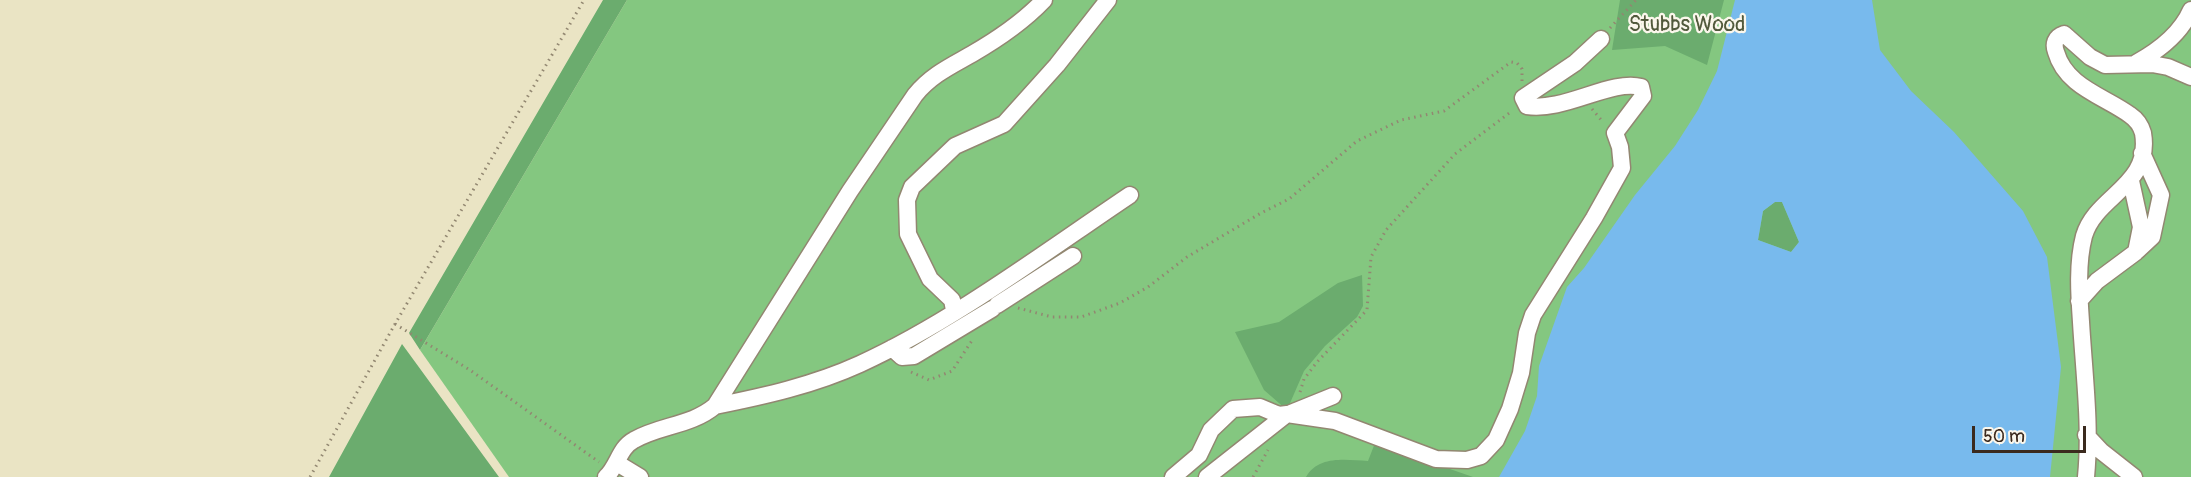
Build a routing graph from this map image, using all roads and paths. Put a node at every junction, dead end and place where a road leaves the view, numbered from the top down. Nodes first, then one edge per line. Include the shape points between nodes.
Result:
1 (584, 0) edge
2 (1044, 0) edge
3 (1108, 0) edge
4 (1636, 0) edge
5 (2191, 10) edge
6 (1601, 39) joint
7 (2130, 66) junction
8 (2191, 77) edge
9 (1523, 98) junction
10 (1582, 99) junction
11 (1615, 133) junction
12 (2142, 153) junction
13 (2131, 181) junction
14 (1130, 195) dead end
15 (2136, 252) junction
16 (1073, 256) dead end
17 (2079, 301) junction
18 (995, 307) junction
19 (954, 310) junction
20 (395, 324) junction
21 (976, 333) dead end
22 (891, 348) junction
23 (906, 370) dead end
24 (1333, 396) dead end
25 (715, 405) junction
26 (1287, 414) junction
27 (2086, 435) junction
28 (613, 469) edge
29 (310, 477) edge
30 (640, 477) edge
31 (1173, 477) edge
32 (1208, 477) edge
33 (2086, 477) edge
34 (2134, 477) edge

1 - 20 path
2 - 25 lane via 995,40 942,70 915,95
3 - 19 lane via 1004,124 955,146 912,187 907,200 908,234 930,279 952,300
4 - 6 path
5 - 7 lane via 2161,47
6 - 9 lane via 1575,63
7 - 8 lane via 2152,64
7 - 12 lane via 2098,62 2064,34 2056,39 2058,59 2073,80 2139,124 2143,133
9 - 10 lane via 1524,105 1531,107
9 - 18 path via 1522,69 1511,62 1444,111 1401,120 1357,141 1289,199 1187,257 1120,303 1081,317 1065,318
9 - 26 path via 1441,167 1386,230 1371,257 1367,310 1310,371
10 - 11 path
10 - 11 lane via 1629,84 1641,87 1643,96
11 - 26 lane via 1622,168 1539,302 1527,333 1510,408 1496,440 1481,456 1467,460 1436,459 1335,421
12 - 13 lane
12 - 15 lane via 2161,195 2152,237
13 - 15 lane via 2141,227
13 - 17 lane via 2097,214 2085,234
14 - 19 lane
15 - 17 lane via 2097,280
16 - 18 lane
17 - 27 lane
18 - 22 lane via 914,356 902,357
19 - 22 lane
20 - 28 path via 470,370 595,461
20 - 29 path
21 - 23 path via 952,371 929,380
22 - 25 lane via 818,380
24 - 26 lane
25 - 28 lane via 704,415 635,439 623,450
26 - 31 lane via 1279,416 1260,407 1233,409 1211,430 1199,455
26 - 32 lane
27 - 33 lane
27 - 34 lane
28 - 30 lane

